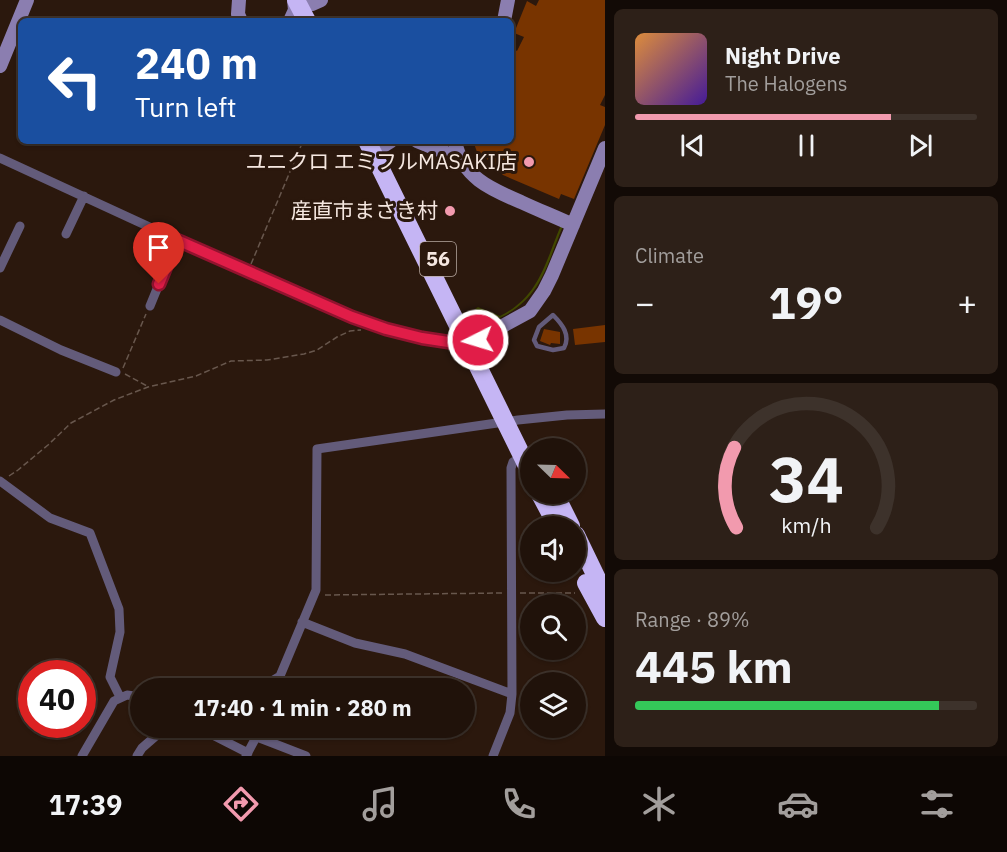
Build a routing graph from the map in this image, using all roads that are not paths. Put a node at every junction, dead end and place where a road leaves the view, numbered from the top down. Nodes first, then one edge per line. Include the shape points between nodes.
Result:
1 (240, 0) edge
2 (508, 0) edge
3 (23, 1) edge
4 (309, 7) edge
5 (240, 18) edge
6 (291, 18) edge
7 (505, 18) edge
8 (0, 66) edge
9 (381, 144) edge
10 (424, 144) edge
11 (456, 144) edge
12 (605, 148) edge
13 (0, 158) edge
14 (461, 159) junction
15 (84, 196) junction
16 (573, 225) junction
17 (20, 226) dead end
18 (66, 234) dead end
19 (177, 240) junction
20 (3, 252) edge
21 (0, 268) edge
22 (150, 306) road end
23 (553, 315) joint
24 (0, 320) edge
25 (473, 343) junction
26 (116, 372) dead end
27 (605, 414) edge
28 (512, 422) junction
29 (521, 438) edge
30 (520, 457) edge
31 (0, 482) edge
32 (586, 562) edge
33 (586, 578) edge
34 (598, 594) edge
35 (605, 618) edge
36 (302, 622) junction
37 (280, 676) joint
38 (277, 678) edge
39 (512, 694) junction
40 (130, 695) edge
41 (120, 697) junction
42 (154, 738) edge
43 (217, 738) edge
44 (256, 738) edge
45 (271, 738) edge
46 (247, 755) edge
47 (82, 756) edge
48 (136, 756) edge
49 (306, 756) edge
50 (493, 756) edge

1 - 5 street
2 - 7 street
3 - 8 street
4 - 6 street via 295,10
9 - 25 highway, 56
10 - 14 street
11 - 14 street
12 - 16 street
13 - 15 street
14 - 16 street via 485,186
15 - 18 street
15 - 19 street
16 - 25 street via 531,311
17 - 20 street
19 - 22 street
19 - 25 street via 386,329 422,338
20 - 21 street
23 - 23 lane via 563,324 567,339 564,348 553,350 537,346 534,340 538,327
24 - 26 street
25 - 28 highway, 56
27 - 28 street
28 - 29 highway, 56
28 - 36 street via 317,448 315,595
30 - 39 street via 511,468
31 - 41 street via 50,518 90,532 119,609 120,632 110,677
32 - 34 highway
33 - 34 highway
34 - 35 highway
36 - 37 street
36 - 39 street via 355,643 405,654
37 - 38 street
39 - 50 street via 510,713
40 - 41 street
41 - 47 street via 107,710
42 - 48 street
43 - 46 street
44 - 46 street
45 - 49 street

